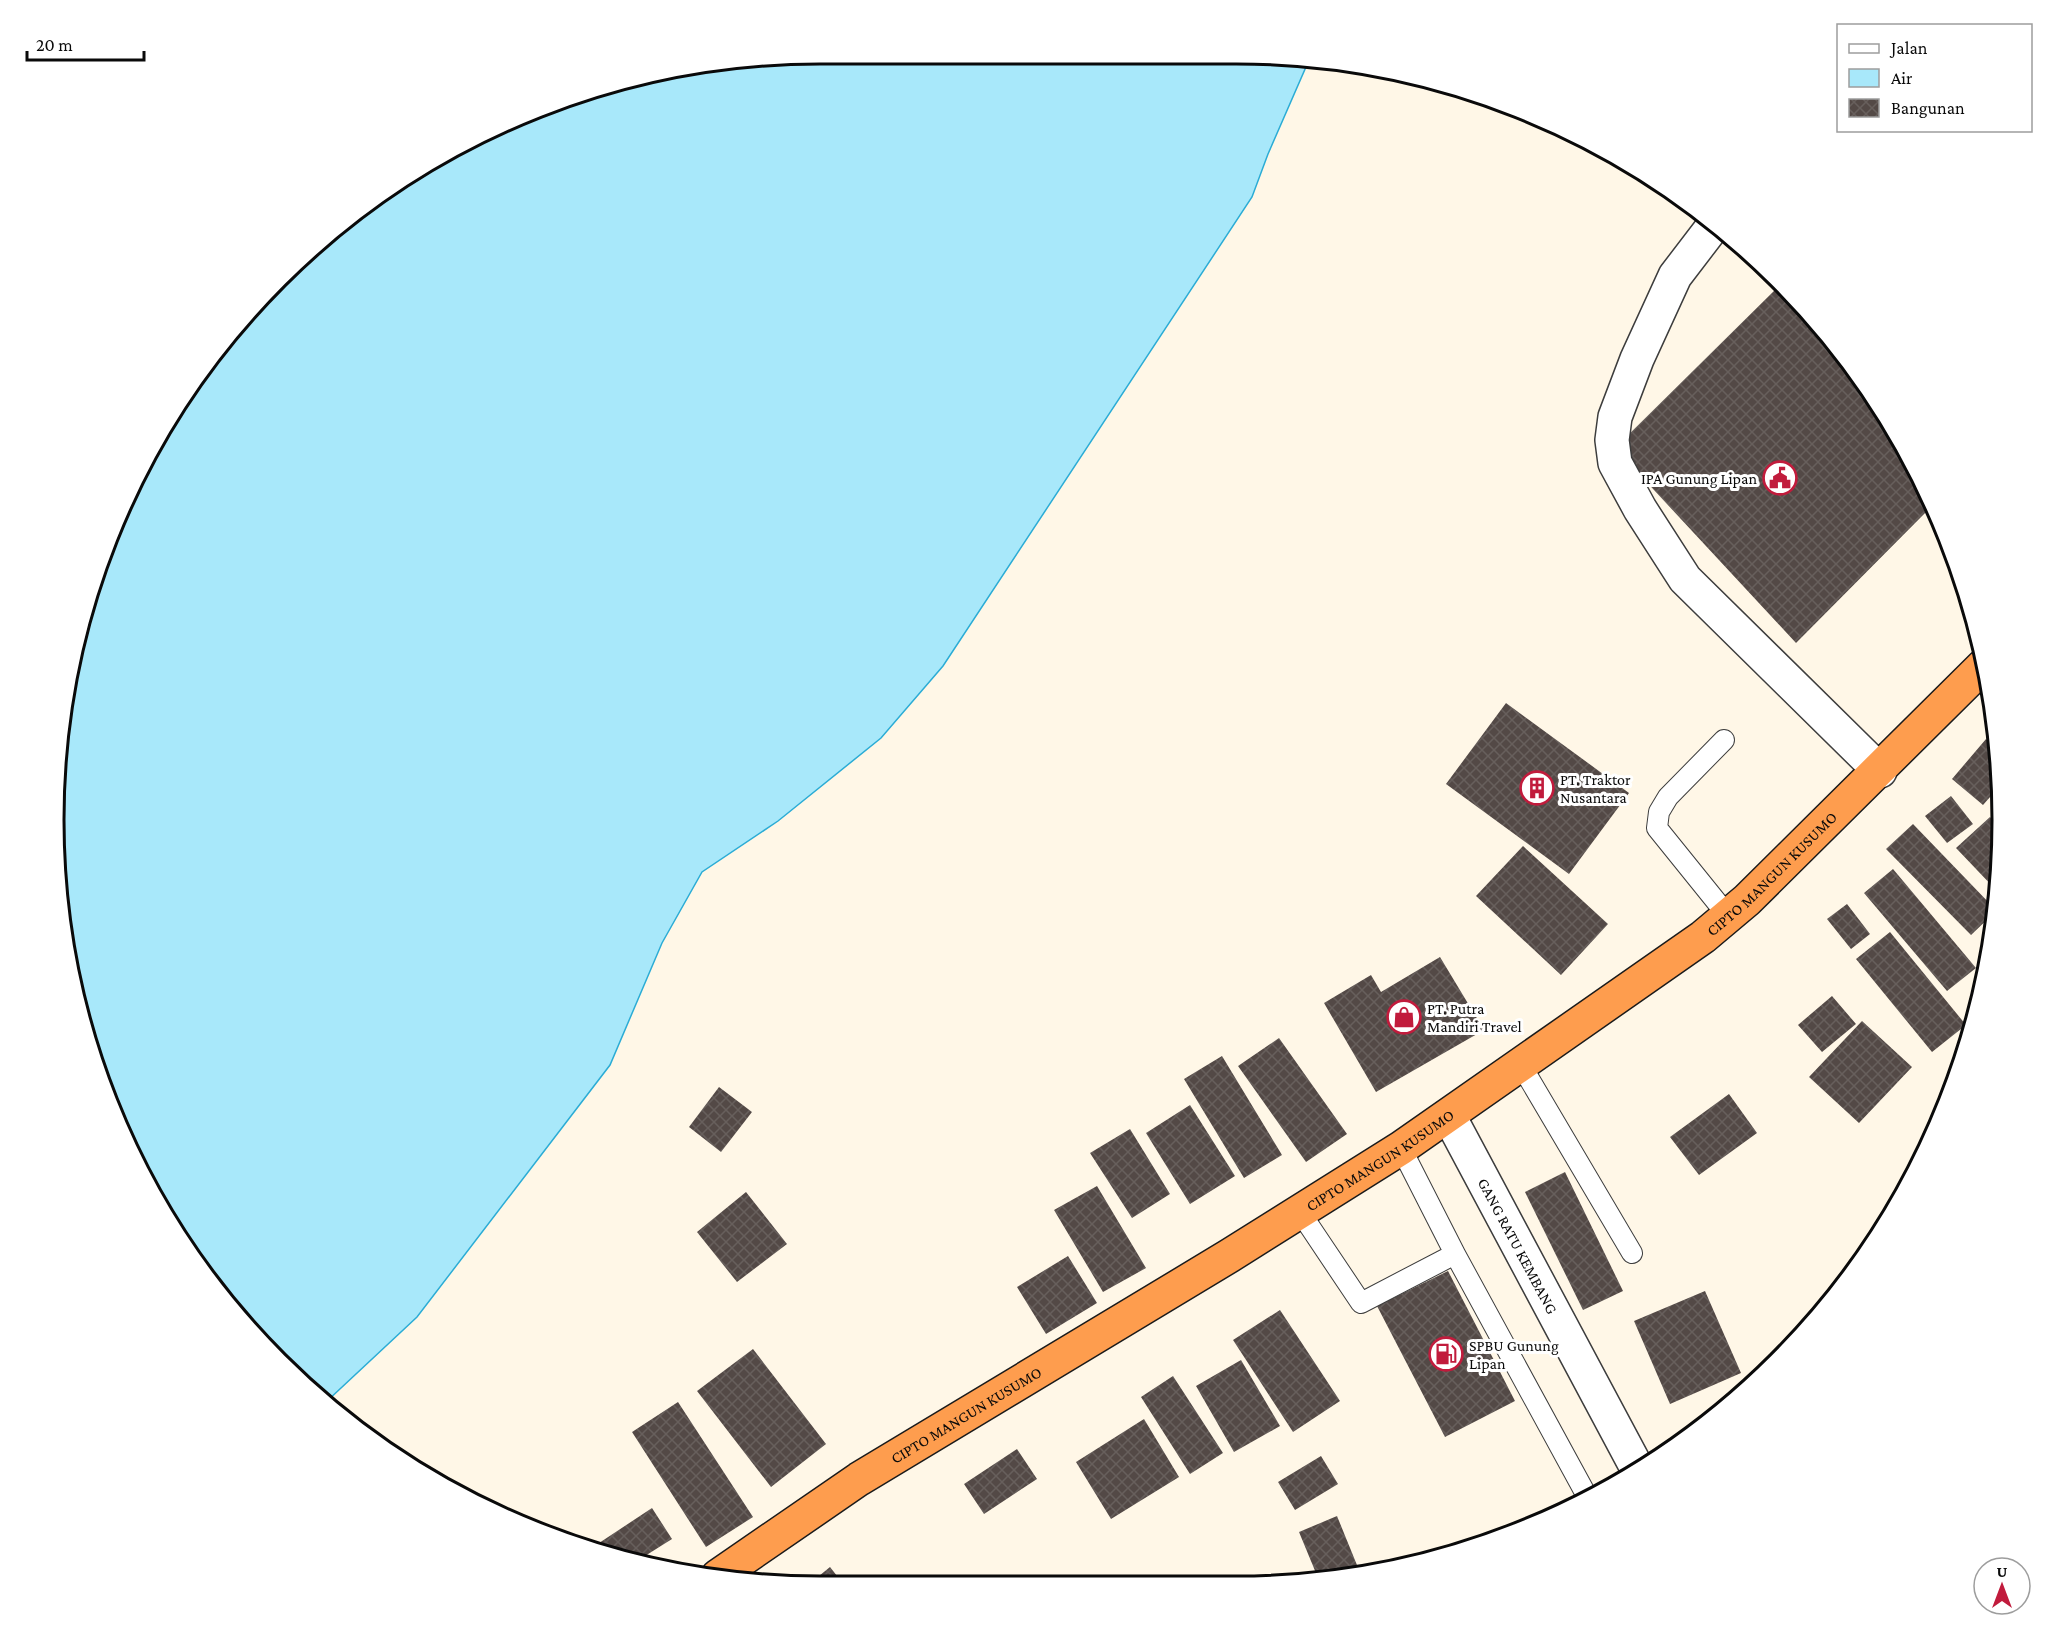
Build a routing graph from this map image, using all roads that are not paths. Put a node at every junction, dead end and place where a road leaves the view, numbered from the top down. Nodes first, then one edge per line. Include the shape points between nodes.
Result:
1 (1709, 232) edge
2 (1977, 672) edge
3 (1724, 740) dead end
4 (1880, 771) junction
5 (1728, 916) junction
6 (1521, 1065) junction
7 (1449, 1116) junction
8 (1401, 1148) junction
9 (1300, 1212) junction
10 (1632, 1253) dead end
11 (1455, 1254) junction
12 (1634, 1462) edge
13 (1584, 1490) edge
14 (727, 1570) edge

1 - 4 street via 1675,276 1637,359 1616,417 1612,440 1615,463 1685,579
2 - 4 highway, CIPTO MANGUN KUSUMO
3 - 5 lane via 1668,797 1659,812 1657,828
4 - 5 highway, CIPTO MANGUN KUSUMO
5 - 6 highway, CIPTO MANGUN KUSUMO
6 - 7 highway, CIPTO MANGUN KUSUMO
6 - 10 lane
7 - 8 highway, CIPTO MANGUN KUSUMO
7 - 12 street, GANG RATU KEMBANG
8 - 9 highway, CIPTO MANGUN KUSUMO
8 - 11 lane
9 - 11 lane via 1361,1303
9 - 14 highway, CIPTO MANGUN KUSUMO via 859,1479
11 - 13 lane

